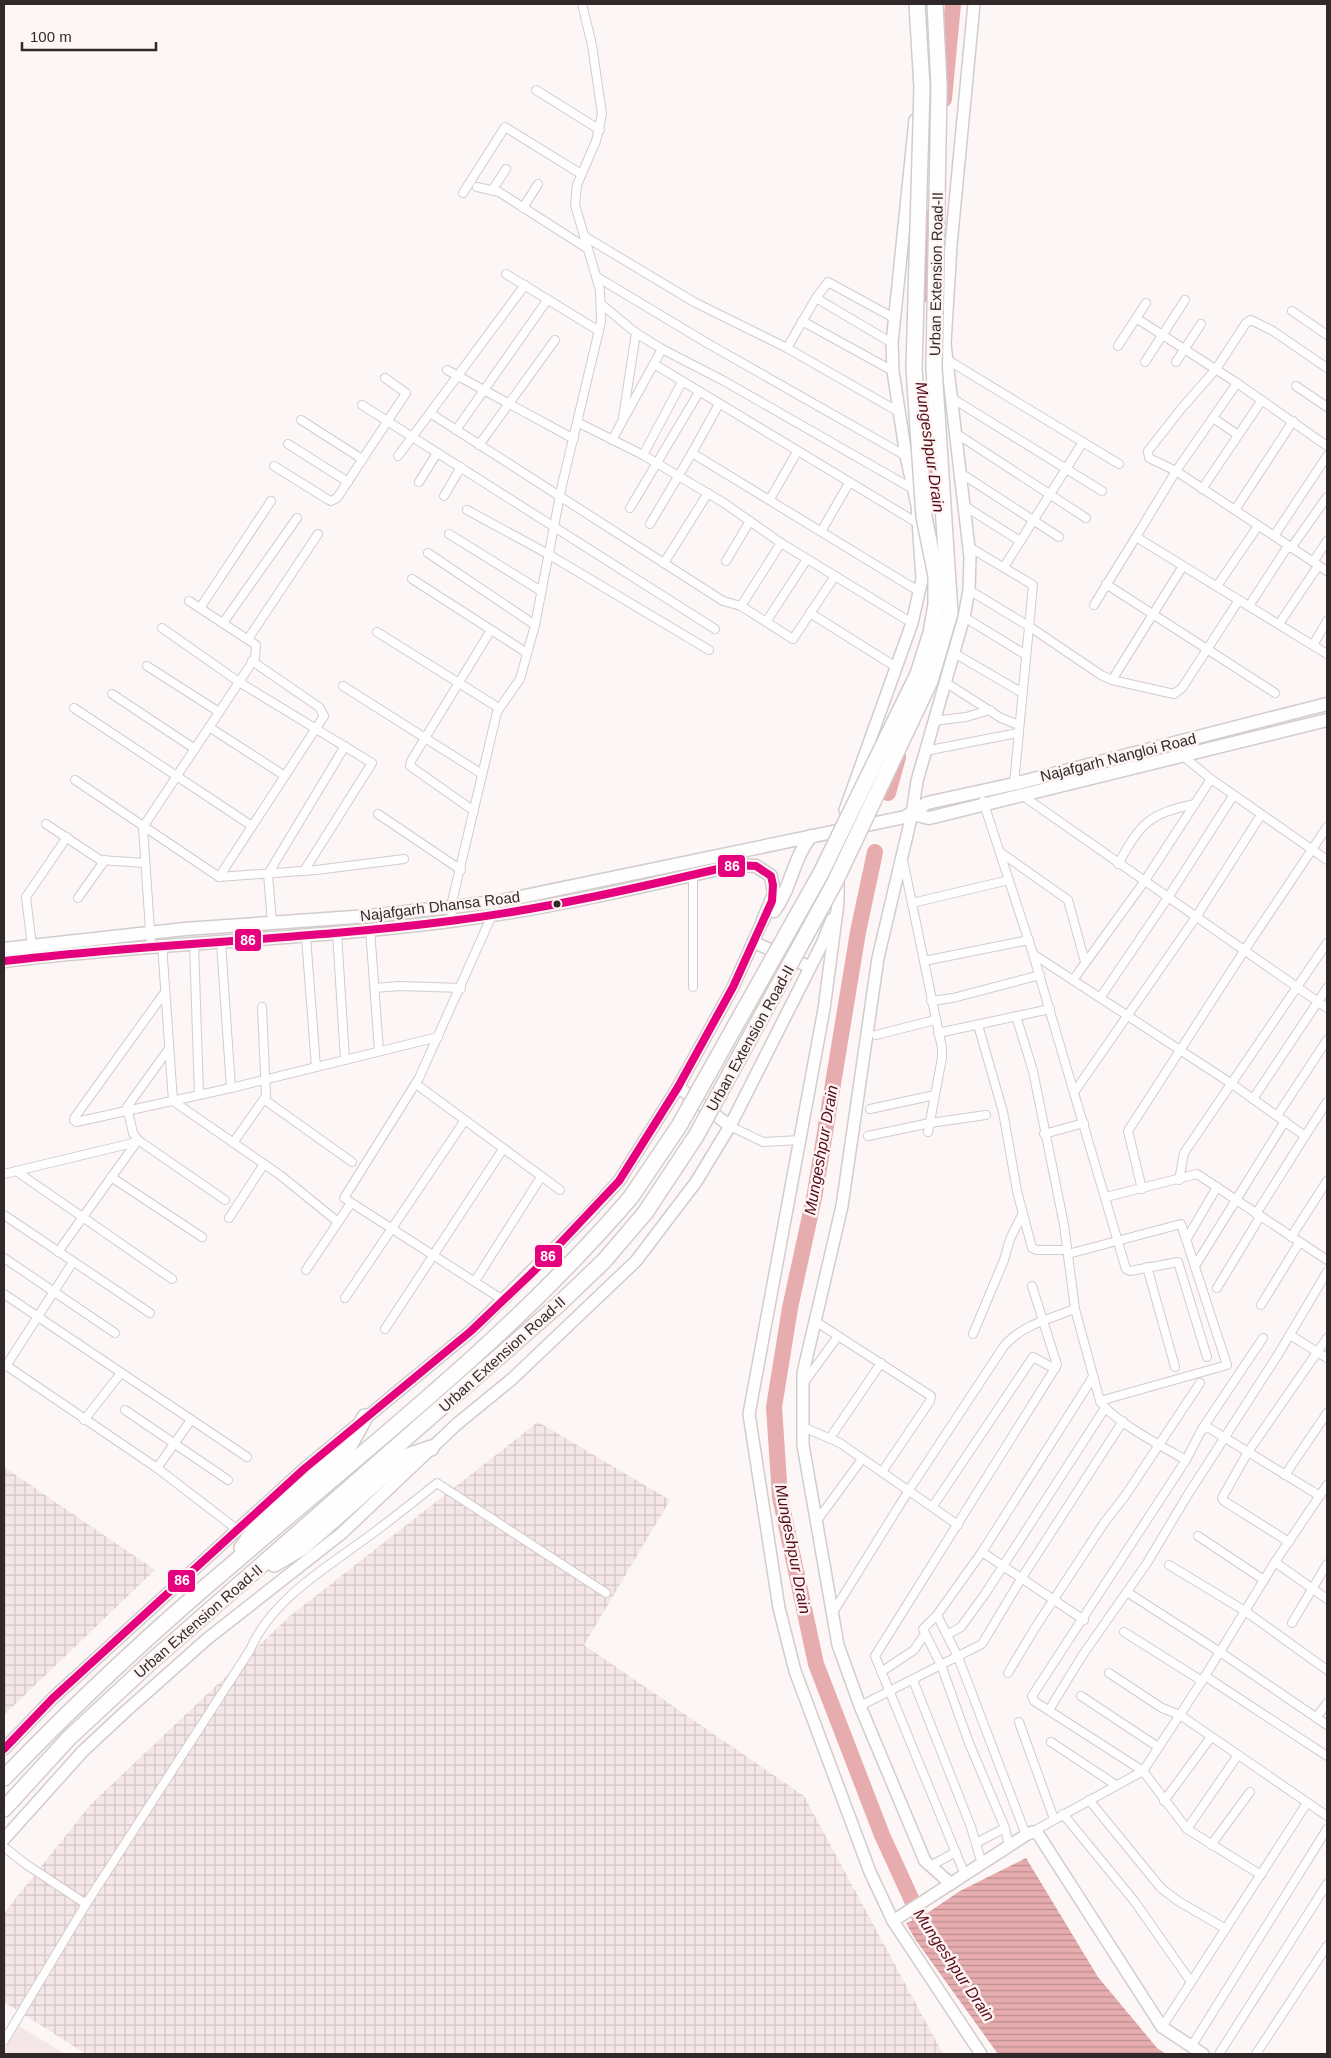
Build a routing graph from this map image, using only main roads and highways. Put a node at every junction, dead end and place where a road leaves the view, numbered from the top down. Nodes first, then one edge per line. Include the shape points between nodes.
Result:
1 (917, 4) edge
2 (935, 4) edge
3 (1327, 704) edge
4 (1327, 720) edge
5 (912, 814) junction
6 (811, 836) junction
7 (595, 882) junction
8 (599, 895) junction
9 (154, 941) junction
10 (4, 949) edge
11 (4, 961) edge
12 (365, 1417) road end
13 (431, 1448) road end
14 (236, 1560) junction
15 (246, 1579) junction
16 (4, 1778) edge
17 (4, 1809) edge

1 - 14 highway, Urban Extension Road-II, bridge via 922,87 914,368 924,517 936,576 931,634 918,674 821,873 679,1126 632,1197 590,1245 529,1305 392,1428
2 - 15 highway, Urban Extension Road-II, bridge via 939,86 934,368 950,613 930,681 835,882 696,1136 645,1214 604,1261 551,1312
3 - 5 main road, Najafgarh Nangloi Road via 927,803
4 - 5 main road, Najafgarh Nangloi Road via 929,818
5 - 6 main road, Najafgarh Nangloi Road
6 - 7 main road, Najafgarh Dhansa Road
6 - 8 main road via 802,848 775,910 763,920 774,894 770,876 750,865 735,865
7 - 8 main road
7 - 9 main road, Najafgarh Dhansa Road via 496,902 272,923
8 - 9 main road via 452,921 306,937 194,944
9 - 10 main road, Najafgarh Dhansa Road
9 - 11 main road
12 - 14 highway via 348,1448 257,1527
13 - 15 highway via 405,1457 303,1547
14 - 16 highway, Urban Extension Road-II via 55,1724
15 - 17 highway, Urban Extension Road-II via 69,1738

